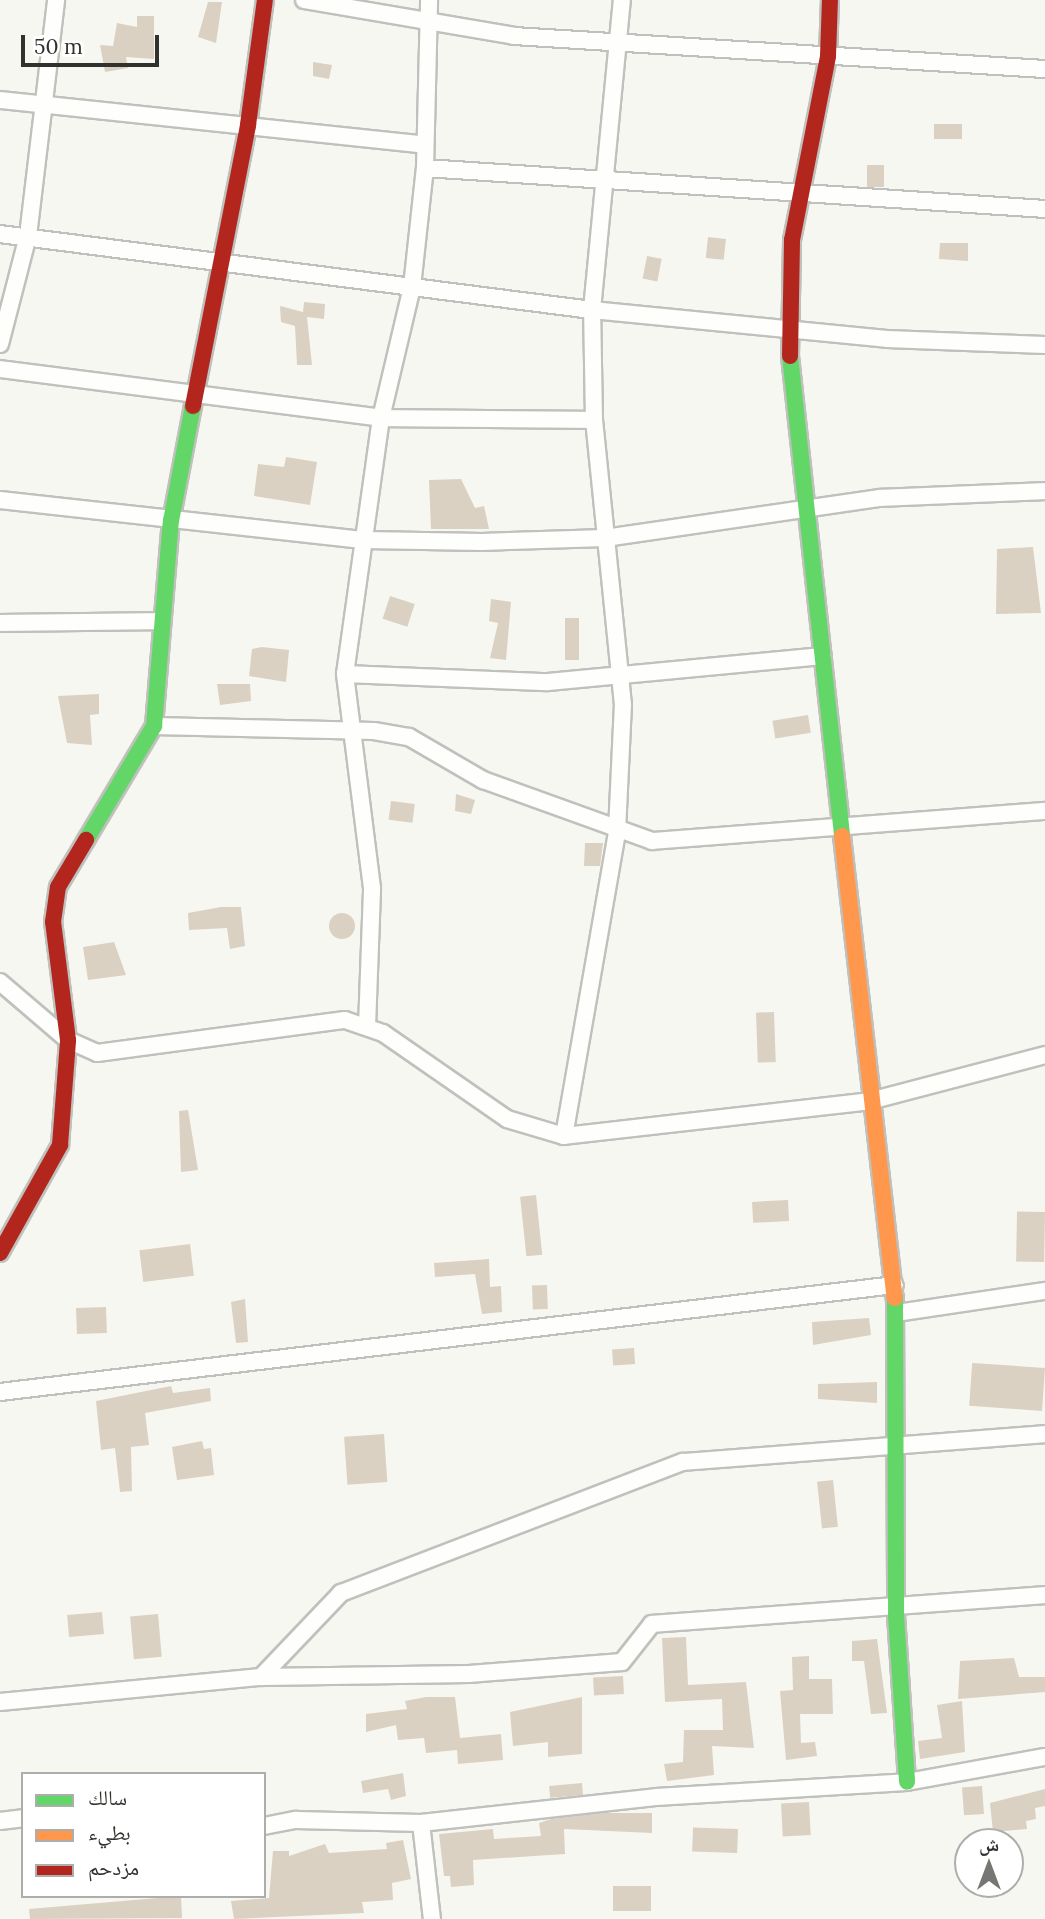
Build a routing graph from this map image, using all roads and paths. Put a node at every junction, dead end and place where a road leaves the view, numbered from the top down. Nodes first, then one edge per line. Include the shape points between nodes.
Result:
1 (57, 0) edge
2 (265, 0) edge
3 (304, 0) edge
4 (429, 0) edge
5 (622, 0) edge
6 (830, 0) edge
7 (429, 24) junction
8 (618, 44) junction
9 (828, 56) junction
10 (1045, 69) edge
11 (0, 100) edge
12 (44, 102) junction
13 (247, 125) junction
14 (425, 145) junction
15 (425, 168) junction
16 (603, 177) junction
17 (800, 196) junction
18 (1045, 209) edge
19 (0, 234) edge
20 (28, 236) junction
21 (222, 259) junction
22 (412, 287) junction
23 (592, 310) junction
24 (787, 329) junction
25 (0, 344) edge
26 (1045, 345) edge
27 (0, 369) edge
28 (196, 390) junction
29 (381, 418) junction
30 (594, 420) junction
31 (1045, 491) edge
32 (0, 500) edge
33 (808, 507) junction
34 (171, 521) junction
35 (605, 538) junction
36 (365, 540) junction
37 (162, 621) junction
38 (0, 623) edge
39 (823, 656) junction
40 (345, 674) junction
41 (621, 677) junction
42 (154, 726) junction
43 (349, 731) junction
44 (1045, 811) edge
45 (842, 829) junction
46 (617, 831) junction
47 (0, 982) edge
48 (367, 1027) junction
49 (68, 1040) junction
50 (1045, 1055) edge
51 (870, 1101) junction
52 (565, 1136) junction
53 (0, 1253) edge
54 (895, 1285) junction
55 (1045, 1291) edge
56 (897, 1313) junction
57 (0, 1392) edge
58 (1045, 1434) edge
59 (897, 1445) junction
60 (1045, 1595) edge
61 (896, 1602) junction
62 (261, 1677) junction
63 (0, 1702) edge
64 (1045, 1757) edge
65 (906, 1782) junction
66 (21, 1818) edge
67 (0, 1822) edge
68 (421, 1823) junction
69 (266, 1826) edge
70 (432, 1919) edge

1 - 12 street
2 - 13 street
3 - 7 street
4 - 7 street
5 - 8 street
6 - 9 street
7 - 8 street
7 - 14 street
8 - 9 street
8 - 16 street
9 - 10 street
9 - 17 street
11 - 12 street
12 - 13 street
12 - 20 street
13 - 14 street
13 - 21 street
14 - 15 street
15 - 16 street
15 - 22 street
16 - 17 street
16 - 23 street
17 - 18 street
17 - 24 street
19 - 20 street
20 - 21 street
20 - 25 street
21 - 22 street
21 - 28 street
22 - 23 street
22 - 29 street
23 - 24 street
23 - 30 street
24 - 26 street
24 - 33 street
27 - 28 street
28 - 29 street
28 - 34 street
29 - 30 street
29 - 36 street
30 - 35 street
31 - 33 street
32 - 34 street
33 - 35 street
33 - 39 street
34 - 36 street
34 - 37 street
35 - 36 street
35 - 41 street
36 - 40 street
37 - 38 street
37 - 42 street
39 - 41 street
39 - 45 street
40 - 41 street via 481,683
40 - 43 street
41 - 46 street
42 - 43 street
42 - 49 street via 58,887 53,922
43 - 46 street via 409,737 483,780
43 - 48 street via 372,888
44 - 45 street
45 - 46 street via 671,842
45 - 51 street
46 - 52 street
47 - 49 street
48 - 49 street via 324,1018 112,1054
48 - 52 street via 507,1119
49 - 53 street via 60,1145
50 - 51 street
51 - 52 street
51 - 54 street
54 - 56 street
54 - 57 street
55 - 56 street
56 - 59 street
58 - 59 street
59 - 61 street
59 - 62 street via 683,1462 341,1593
60 - 61 street
61 - 62 street via 652,1624 622,1662 469,1674
61 - 65 street
62 - 63 street
64 - 65 street
65 - 68 street via 656,1797
66 - 67 street
68 - 69 street via 296,1820
68 - 70 street

